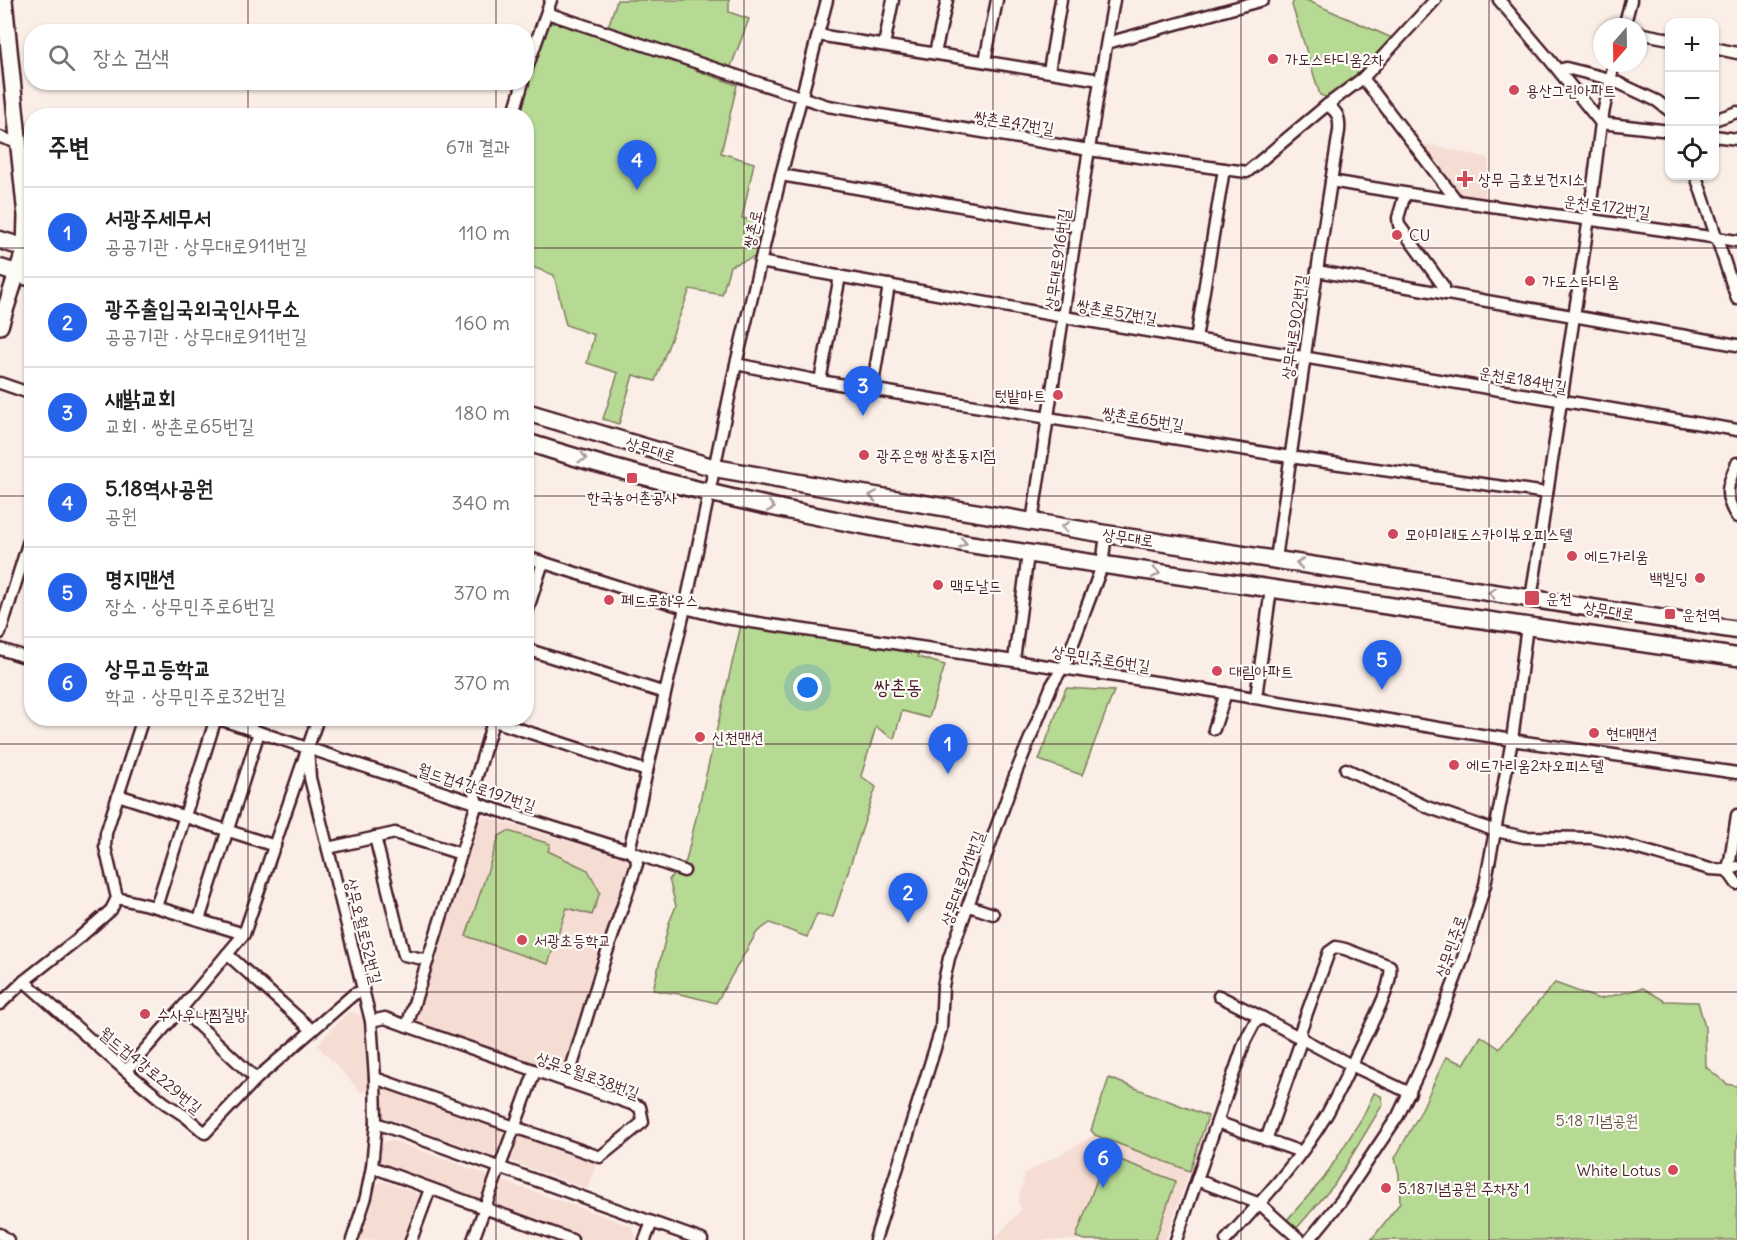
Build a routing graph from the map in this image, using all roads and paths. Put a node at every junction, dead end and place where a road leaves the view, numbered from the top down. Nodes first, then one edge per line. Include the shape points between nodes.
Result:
1 (4, 0) edge
2 (550, 0) edge
3 (827, 0) edge
4 (893, 0) edge
5 (947, 0) edge
6 (997, 0) edge
7 (1061, 0) edge
8 (1114, 0) edge
9 (1263, 0) edge
10 (1435, 0) edge
11 (1499, 0) edge
12 (1631, 0) edge
13 (547, 13) junction
14 (1626, 18) edge
15 (3, 34) edge
16 (818, 34) junction
17 (1647, 35) edge
18 (1665, 38) edge
19 (1107, 43) junction
20 (884, 45) junction
21 (534, 49) edge
22 (1719, 49) edge
23 (1737, 52) edge
24 (935, 53) junction
25 (985, 61) junction
26 (1559, 70) junction
27 (1049, 71) junction
28 (1612, 72) edge
29 (1363, 78) junction
30 (1610, 79) junction
31 (1100, 80) junction
32 (521, 90) edge
33 (801, 98) junction
34 (1328, 105) junction
35 (1665, 107) edge
36 (515, 108) edge
37 (1737, 112) edge
38 (1719, 118) edge
39 (1601, 123) junction
40 (1665, 130) edge
41 (0, 137) edge
42 (1719, 137) edge
43 (1737, 139) edge
44 (18, 143) junction
45 (1089, 150) junction
46 (1224, 169) junction
47 (781, 175) junction
48 (1697, 180) edge
49 (1331, 181) junction
50 (1405, 194) junction
51 (24, 198) edge
52 (1457, 201) junction
53 (1589, 218) junction
54 (1076, 226) junction
55 (1718, 238) junction
56 (0, 240) edge
57 (1737, 241) edge
58 (24, 248) edge
59 (760, 262) junction
60 (0, 268) edge
61 (1317, 271) junction
62 (24, 276) edge
63 (840, 276) junction
64 (889, 285) junction
65 (1444, 294) junction
66 (1737, 299) edge
67 (2, 316) edge
68 (1064, 317) junction
69 (1574, 318) junction
70 (1196, 339) junction
71 (1737, 345) edge
72 (1305, 357) junction
73 (736, 364) junction
74 (820, 381) junction
75 (0, 383) edge
76 (872, 390) junction
77 (24, 391) edge
78 (1561, 401) junction
79 (534, 414) edge
80 (1048, 418) junction
81 (1737, 430) edge
82 (534, 444) edge
83 (1290, 457) junction
84 (1737, 463) edge
85 (715, 468) junction
86 (710, 493) junction
87 (1547, 493) junction
88 (1737, 517) edge
89 (1032, 522) junction
90 (1106, 534) junction
91 (1028, 554) junction
92 (534, 559) edge
93 (1276, 559) junction
94 (543, 562) junction
95 (1102, 566) junction
96 (24, 573) edge
97 (1271, 589) junction
98 (534, 590) edge
99 (1531, 599) junction
100 (686, 608) junction
101 (1527, 626) junction
102 (1737, 630) edge
103 (0, 633) edge
104 (0, 649) edge
105 (534, 652) edge
106 (24, 656) edge
107 (1737, 657) edge
108 (1014, 660) junction
109 (1061, 668) junction
110 (665, 693) junction
111 (1226, 693) junction
112 (1256, 698) junction
113 (140, 726) edge
114 (213, 726) edge
115 (241, 726) edge
116 (315, 726) edge
117 (489, 726) edge
118 (512, 726) edge
119 (1214, 729) dead end
120 (259, 732) junction
121 (1512, 740) junction
122 (308, 748) junction
123 (1346, 769) dead end
124 (647, 771) junction
125 (1737, 773) edge
126 (118, 795) junction
127 (477, 803) junction
128 (1737, 815) edge
129 (185, 817) junction
130 (226, 830) junction
131 (1496, 831) junction
132 (375, 837) junction
133 (275, 846) junction
134 (328, 848) junction
135 (629, 851) junction
136 (461, 854) junction
137 (1732, 869) edge
138 (684, 871) dead end
139 (1737, 884) edge
140 (117, 898) junction
141 (969, 906) junction
142 (156, 907) junction
143 (993, 914) dead end
144 (199, 920) junction
145 (244, 934) junction
146 (227, 954) junction
147 (428, 960) junction
148 (24, 981) junction
149 (363, 991) junction
150 (1220, 996) dead end
151 (0, 1004) edge
152 (181, 1009) junction
153 (1263, 1018) junction
154 (370, 1021) junction
155 (407, 1026) junction
156 (312, 1030) junction
157 (1302, 1038) junction
158 (1351, 1065) junction
159 (126, 1071) junction
160 (535, 1071) junction
161 (375, 1078) junction
162 (256, 1079) junction
163 (567, 1082) junction
164 (1410, 1093) junction
165 (1217, 1122) junction
166 (376, 1123) junction
167 (515, 1127) junction
168 (1266, 1140) junction
169 (1301, 1152) junction
170 (372, 1167) junction
171 (499, 1168) junction
172 (1197, 1180) junction
173 (430, 1189) junction
174 (1260, 1204) junction
175 (485, 1208) junction
176 (652, 1222) junction
177 (541, 1228) junction
178 (0, 1234) edge
179 (8, 1240) edge
180 (352, 1240) edge
181 (411, 1240) edge
182 (473, 1240) edge
183 (536, 1240) edge
184 (572, 1240) edge
185 (645, 1240) edge
186 (702, 1240) edge
187 (875, 1240) edge
188 (1176, 1240) edge
189 (1226, 1240) edge
190 (1300, 1240) edge
191 (1309, 1240) edge

1 - 15 street
2 - 13 street
3 - 16 street, 쌍촌로
4 - 20 street
5 - 24 street
6 - 25 street
7 - 27 street
8 - 19 street, 상무대로916번길
9 - 19 street
10 - 29 street, 쌍촌로47번길
11 - 26 street
12 - 14 street
13 - 21 street
13 - 33 street, 쌍촌로47번길
15 - 44 street
16 - 20 street
16 - 33 street, 쌍촌로
17 - 18 street
19 - 31 street, 상무대로916번길
20 - 24 street
22 - 23 street
24 - 25 street
25 - 27 street
26 - 30 street via 1566,68
26 - 39 street
27 - 31 street
28 - 30 street
29 - 34 street, 쌍촌로47번길
29 - 52 street
30 - 35 street
30 - 39 street
31 - 45 street, 상무대로916번길
32 - 36 street
33 - 45 street, 쌍촌로47번길 via 828,106
33 - 47 street, 쌍촌로
34 - 46 street, 쌍촌로47번길 via 1247,172
34 - 49 street, 상무대로902번길 via 1340,121
37 - 38 street
39 - 40 street
39 - 53 street
41 - 44 street
42 - 43 street
44 - 51 street
45 - 46 street, 쌍촌로47번길
45 - 54 street, 상무대로916번길
46 - 70 street
47 - 54 street
47 - 59 street, 쌍촌로
48 - 55 street
49 - 50 street, 운천로172번길
49 - 61 street, 상무대로902번길
50 - 52 street, 운천로172번길
50 - 65 street via 1398,218 1400,225 1444,287
52 - 53 street, 운천로172번길
53 - 55 street, 운천로172번길
53 - 69 street
54 - 68 street, 상무대로916번길
55 - 57 street, 운천로172번길
55 - 66 street
56 - 58 main road
59 - 63 street, 쌍촌로57번길
59 - 73 street, 쌍촌로
60 - 62 main road
61 - 65 street
61 - 72 street, 상무대로902번길
62 - 67 street
63 - 64 street, 쌍촌로57번길
63 - 74 street
64 - 68 street, 쌍촌로57번길
64 - 76 street
65 - 69 street
68 - 70 street, 쌍촌로57번길
68 - 80 street, 상무대로916번길
69 - 71 street
69 - 78 street
70 - 72 street, 쌍촌로57번길
72 - 78 street, 운천로184번길
72 - 83 street, 상무대로902번길
73 - 74 street, 쌍촌로65번길
73 - 85 street, 쌍촌로
74 - 76 street, 쌍촌로65번길
75 - 77 street
76 - 80 street, 쌍촌로65번길
78 - 81 street, 운천로184번길
78 - 87 street
79 - 85 main road, 상무대로
80 - 83 street, 쌍촌로65번길
80 - 89 street, 상무대로916번길
82 -> 86 main road, 상무대로
83 - 87 street, 쌍촌로65번길
83 - 93 street, 상무대로902번길
84 - 88 street via 1729,485 1729,505
85 - 86 street, 쌍촌로
89 -> 85 main road, 상무대로
86 -> 91 main road, 상무대로 via 849,523
86 - 100 street, 쌍촌로
87 - 99 street
90 -> 89 main road, 상무대로
90 - 93 main road, 상무대로
90 - 95 street, 상무대로911번길
91 - 95 main road, 상무대로
91 - 108 street
92 - 94 street, 상무민주로6번길
99 -> 93 main road, 상무대로
94 - 98 street
94 - 100 street, 상무민주로6번길
95 -> 97 main road, 상무대로
95 - 109 street, 상무대로911번길
96 - 103 street
97 - 101 main road, 상무대로
97 - 112 street
99 - 102 main road, 상무대로
100 - 108 street, 상무민주로6번길 via 725,618
100 - 110 street, 쌍촌로
101 - 107 main road, 상무대로
101 - 121 street, 상무민주로
104 - 106 street
105 - 110 street
108 - 109 street, 상무민주로6번길
109 - 111 street, 상무민주로6번길
109 - 141 street, 상무대로911번길 via 1014,779
110 - 124 street, 쌍촌로
111 - 112 street, 상무민주로6번길
111 - 119 street
112 - 121 street, 상무민주로6번길
113 - 126 street
114 - 129 street, 월드컵4강로197번길
115 - 120 street, 월드컵4강로197번길
116 - 122 street
117 - 127 street via 473,789
118 - 124 street
120 - 122 street, 월드컵4강로197번길
120 - 130 street
121 - 125 street, 상무민주로6번길
121 - 131 street, 상무민주로
122 - 127 street, 월드컵4강로197번길
122 - 133 street
122 - 134 street, 상무오월로52번길 via 310,778
123 - 131 street via 1403,797
124 - 135 street, 쌍촌로
126 - 129 street
126 - 140 street via 105,847
127 - 135 street, 월드컵4강로197번길
127 - 136 street
128 - 137 street
129 - 130 street
129 - 142 street, 월드컵4강로197번길
130 - 133 street
130 - 144 street
131 - 137 street via 1524,837 1591,838 1710,869
131 - 164 street, 상무민주로 via 1472,930
132 - 134 street
132 - 136 street via 394,833
132 - 147 street via 404,955
133 - 145 street
134 - 149 street, 상무오월로52번길
135 - 138 street, 월드컵4강로197번길
135 - 163 street via 636,856 637,864
136 - 147 street
137 - 139 street
140 - 142 street
140 - 148 street via 111,910
141 - 143 street
141 - 187 street, 상무대로911번길 via 945,971 941,1029
142 - 144 street
144 - 145 street
145 - 146 street
146 - 152 street
146 - 156 street
147 - 155 street
148 - 151 street
148 - 159 street, 월드컵4강로229번길
149 - 154 street, 상무오월로52번길
149 - 156 street, 월드컵4강로229번길 via 354,994
150 - 153 street
152 - 159 street
152 - 162 street
153 - 157 street
153 - 165 street via 1256,1022 1245,1041
154 - 155 street, 상무오월로38번길 via 385,1018
154 - 161 street, 상무오월로52번길
155 - 160 street, 상무오월로38번길
156 - 162 street, 월드컵4강로229번길
157 - 158 street
157 - 158 street via 1300,1032 1329,952 1336,947 1345,949 1390,966 1391,975 1380,1003
157 - 168 street
158 - 164 street
158 - 169 street
159 - 162 street, 월드컵4강로229번길 via 206,1134
160 - 163 street, 상무오월로38번길
160 - 167 street
161 - 166 street, 상무오월로52번길
161 - 167 street, 상무오월로38번길
163 - 167 street, 상무오월로38번길 via 640,1107 643,1122 600,1157
164 - 191 street, 상무민주로 via 1368,1163
165 - 168 street
165 - 172 street
166 - 170 street, 상무오월로52번길
166 - 171 street
167 - 171 street
168 - 169 street
169 - 174 street
170 - 173 street
170 - 180 street, 상무오월로52번길
171 - 175 street
171 - 176 street
172 - 174 street
172 - 188 street
173 - 175 street
173 - 181 street
174 - 189 street
174 - 190 street
175 - 177 street
175 - 182 street
176 - 185 street
176 - 186 street
177 - 183 street
177 - 184 street
178 - 179 street

